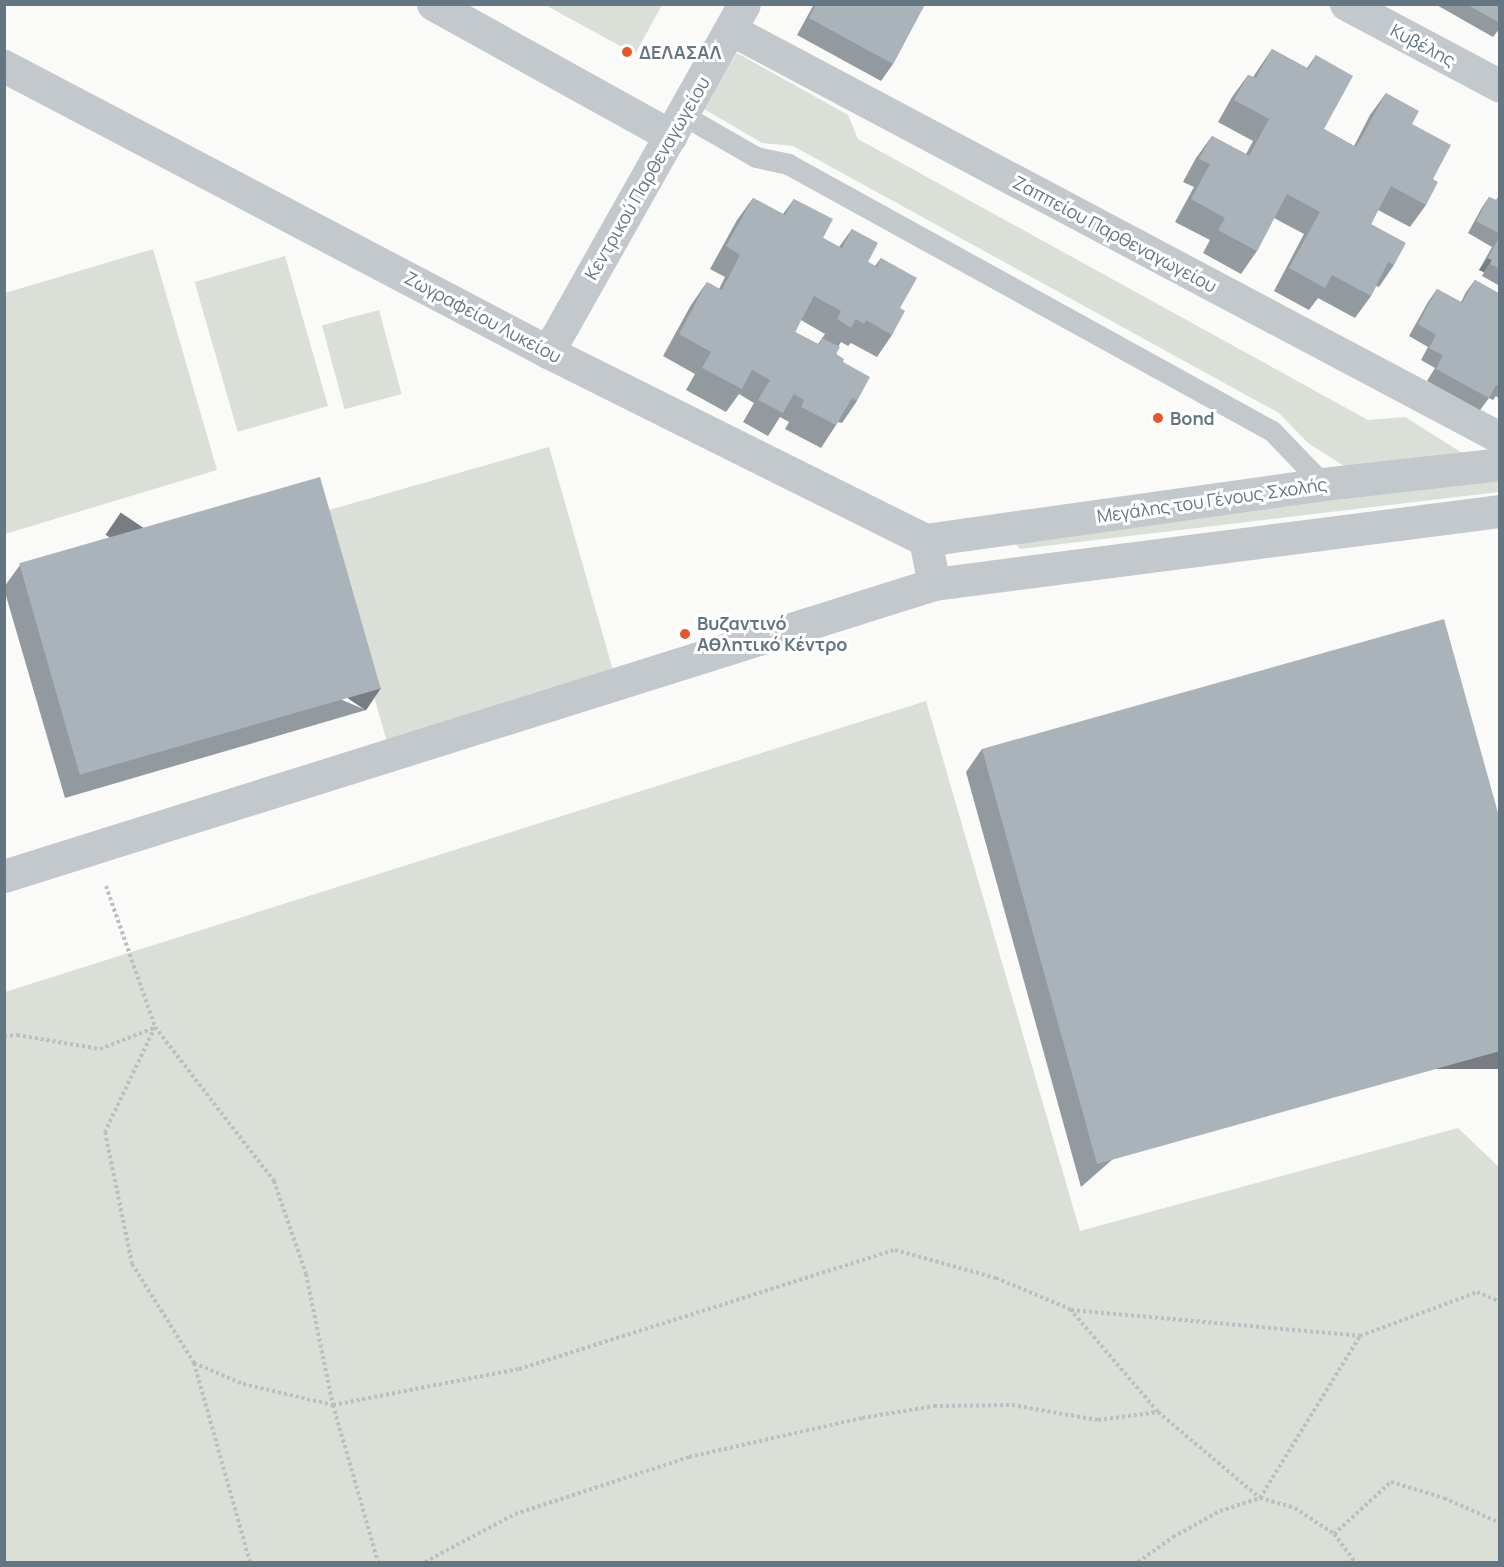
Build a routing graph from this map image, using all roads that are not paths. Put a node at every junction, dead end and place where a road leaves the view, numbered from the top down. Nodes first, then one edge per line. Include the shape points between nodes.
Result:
1 (434, 4) edge
2 (1362, 9) edge
3 (738, 17) edge
4 (4, 66) edge
5 (1500, 86) edge
6 (677, 126) junction
7 (548, 352) junction
8 (1500, 438) edge
9 (1500, 464) edge
10 (1323, 484) junction
11 (1500, 511) edge
12 (925, 540) junction
13 (934, 584) junction
14 (4, 876) edge

1 - 6 street
2 - 5 street, Κυβέλης
3 - 6 street, Κεντρικού Παρθεναγωγείου
3 - 8 street, Ζαππείου Παρθεναγωγείου
4 - 7 street, Ζωγραφείου Λυκείου
6 - 7 street, Κεντρικού Παρθεναγωγείου
6 - 10 lane via 756,158 788,164 1272,432
7 - 12 street, Ζωγραφείου Λυκείου
9 - 10 street, Μεγάλης του Γένους Σχολής
10 - 12 street, Μεγάλης του Γένους Σχολής
11 - 13 street
12 - 13 street
13 - 14 street

